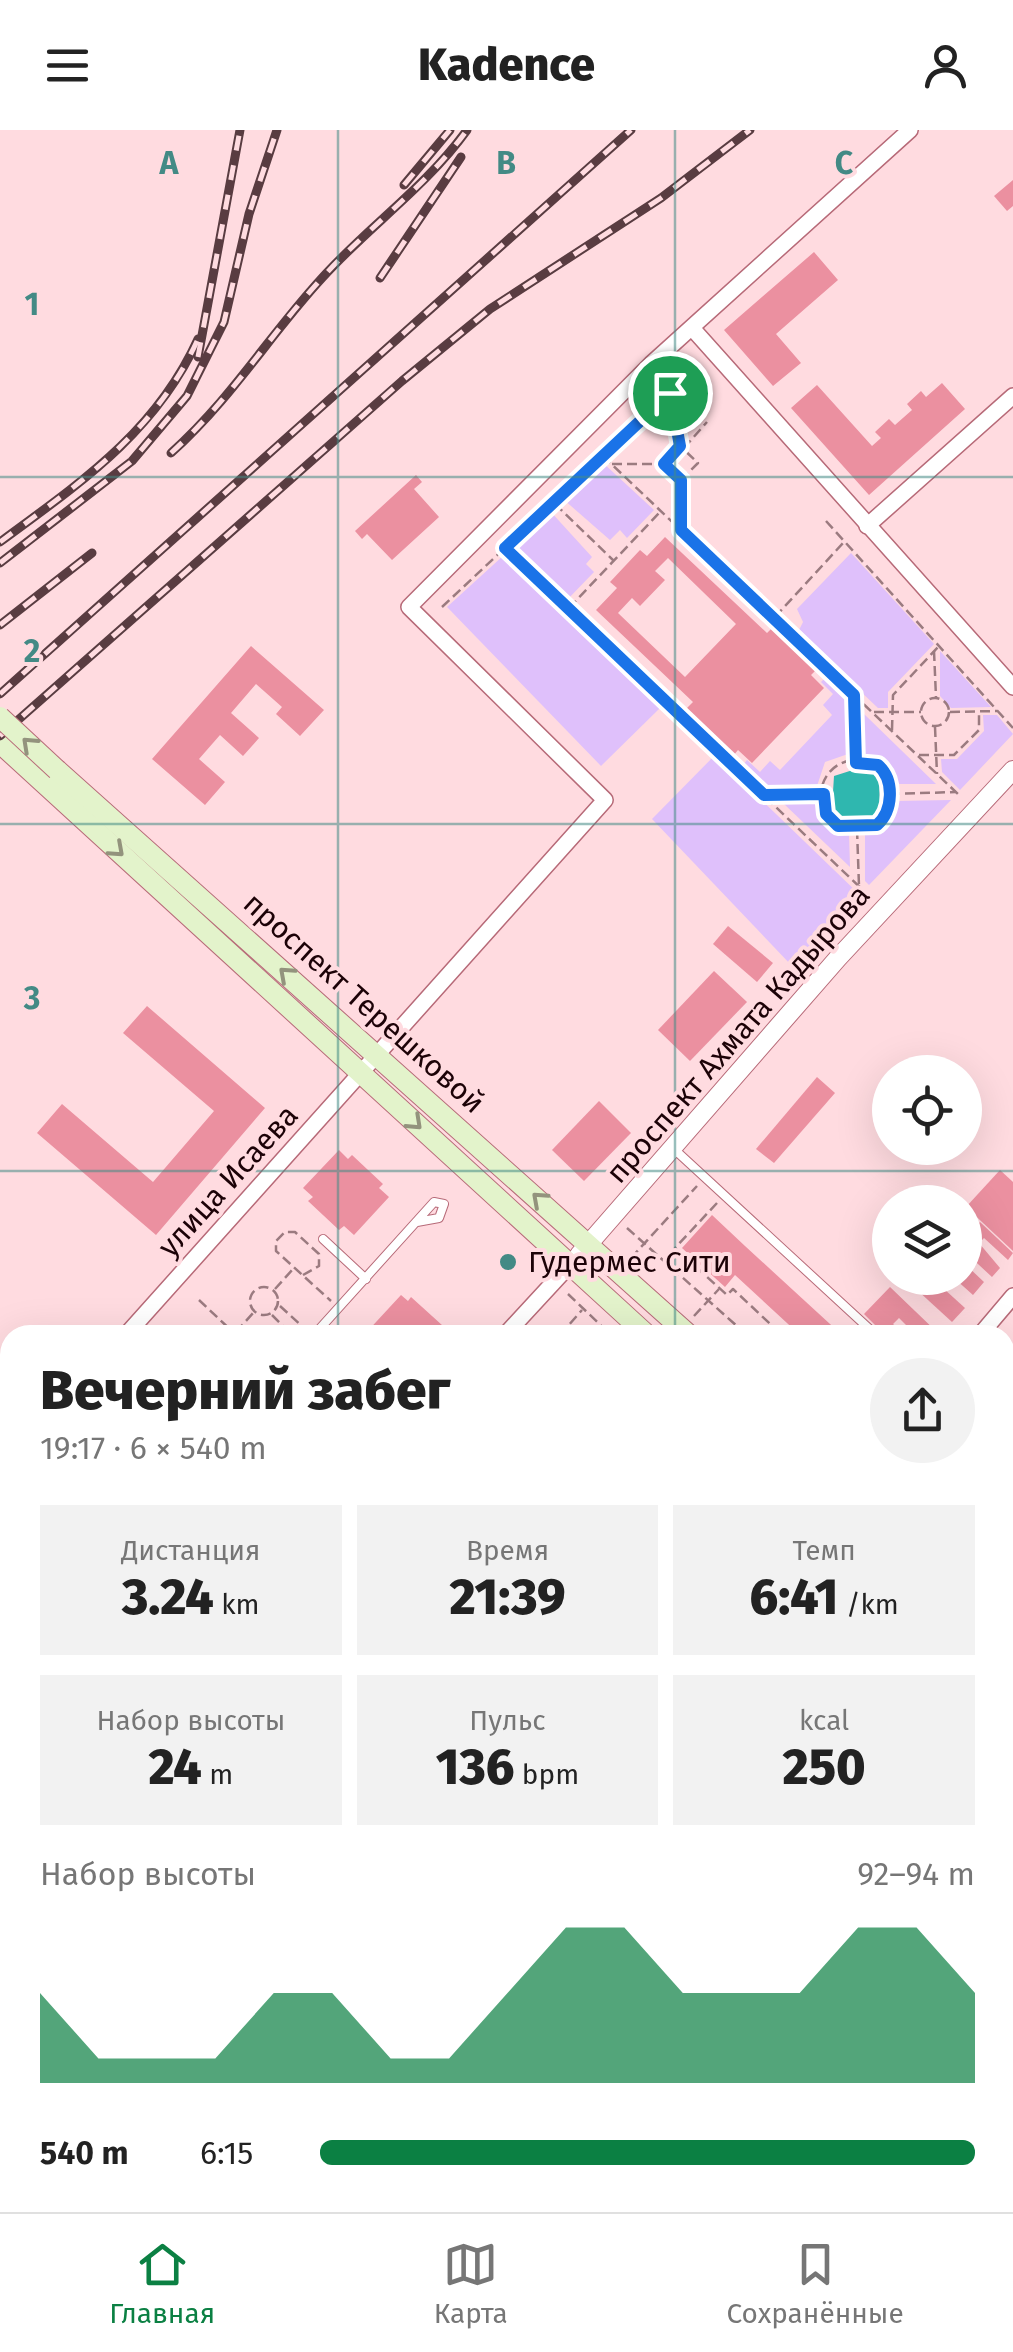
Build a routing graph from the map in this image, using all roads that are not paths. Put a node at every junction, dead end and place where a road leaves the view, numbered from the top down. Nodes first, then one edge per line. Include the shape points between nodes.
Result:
1 (910, 130) edge
2 (692, 328) junction
3 (1013, 396) edge
4 (867, 526) junction
5 (1013, 687) edge
6 (0, 717) edge
7 (0, 742) edge
8 (1013, 770) edge
9 (51, 778) junction
10 (370, 1064) junction
11 (674, 1149) junction
12 (418, 1222) dead end
13 (323, 1240) dead end
14 (579, 1255) junction
15 (366, 1278) junction
16 (1013, 1296) edge
17 (135, 1325) edge
18 (323, 1325) edge
19 (514, 1325) edge
20 (638, 1325) edge
21 (689, 1325) edge
22 (865, 1325) edge
23 (988, 1325) edge

1 - 2 street
2 - 4 street
2 - 10 street, улица Исаева via 409,607 605,800
3 - 4 street
4 - 5 street
9 -> 6 main road, проспект Терешковой, bridge
7 - 9 main road, проспект Терешковой
8 - 11 street, проспект Ахмата Кадырова via 838,958
9 - 10 main road, проспект Терешковой
14 -> 10 main road, проспект Терешковой
10 -> 14 main road, проспект Терешковой
10 - 17 street, улица Исаева
11 - 14 street, проспект Ахмата Кадырова
11 - 22 lane
12 - 15 lane
13 - 15 lane
14 - 19 street, проспект Ахмата Кадырова
14 - 20 main road, проспект Терешковой
14 - 21 main road, проспект Терешковой
15 - 18 lane
16 - 23 street

